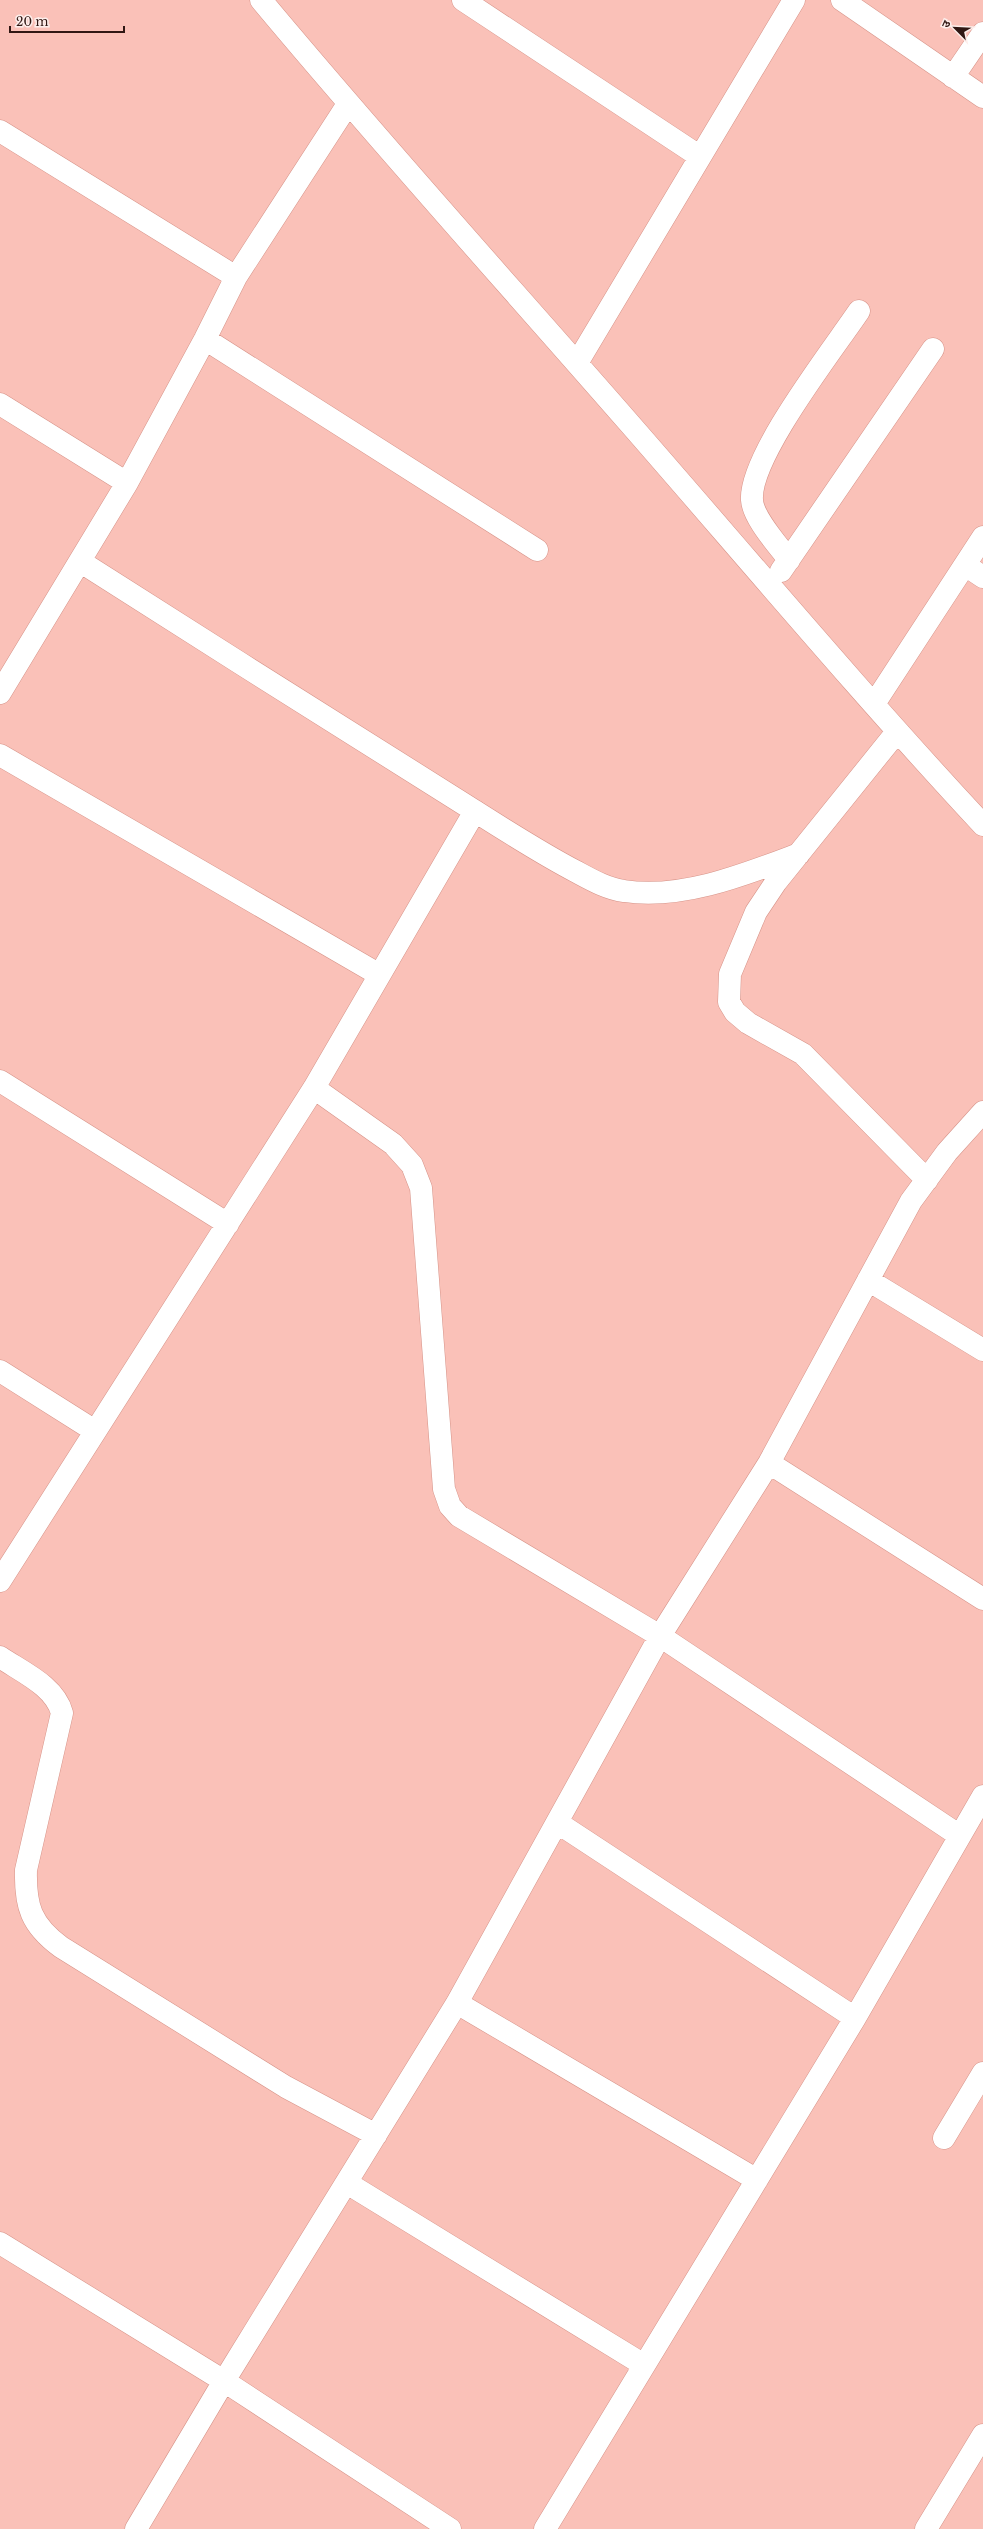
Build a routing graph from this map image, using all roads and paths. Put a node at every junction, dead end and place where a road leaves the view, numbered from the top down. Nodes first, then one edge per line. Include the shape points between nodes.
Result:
1 (261, 0) edge
2 (463, 0) edge
3 (794, 0) edge
4 (842, 0) edge
5 (983, 33) edge
6 (953, 76) junction
7 (983, 97) edge
8 (348, 104) junction
9 (0, 131) edge
10 (699, 156) junction
11 (236, 277) junction
12 (859, 311) dead end
13 (205, 339) junction
14 (933, 349) dead end
15 (577, 363) junction
16 (0, 404) edge
17 (127, 483) junction
18 (983, 537) edge
19 (537, 550) dead end
20 (788, 560) junction
21 (81, 562) junction
22 (965, 565) junction
23 (983, 577) edge
24 (771, 585) junction
25 (0, 693) edge
26 (874, 704) junction
27 (896, 732) junction
28 (0, 755) edge
29 (475, 811) junction
30 (983, 825) edge
31 (799, 854) junction
32 (378, 974) junction
33 (0, 1080) edge
34 (314, 1088) junction
35 (983, 1112) edge
36 (926, 1180) junction
37 (228, 1224) junction
38 (868, 1280) junction
39 (983, 1350) edge
40 (0, 1371) edge
41 (95, 1431) junction
42 (769, 1463) junction
43 (0, 1581) edge
44 (983, 1599) edge
45 (660, 1636) junction
46 (0, 1657) edge
47 (983, 1796) edge
48 (558, 1823) junction
49 (960, 1836) junction
50 (457, 2003) junction
51 (854, 2018) junction
52 (983, 2073) edge
53 (376, 2135) junction
54 (944, 2138) dead end
55 (757, 2180) junction
56 (347, 2183) junction
57 (0, 2243) edge
58 (644, 2365) junction
59 (224, 2381) junction
60 (983, 2435) edge
61 (136, 2529) edge
62 (450, 2529) edge
63 (545, 2529) edge
64 (926, 2529) edge

1 - 8 street
2 - 10 street
3 - 10 street
4 - 6 street
5 - 6 street
6 - 7 street
8 - 11 street
8 - 15 street
9 - 11 street
10 - 15 street
11 - 13 street
12 - 20 street via 778,432 753,481 752,502 758,516
13 - 17 street
13 - 19 street
14 - 20 street
15 - 24 street
16 - 17 street
17 - 21 street
18 - 22 street
20 - 24 street
21 - 25 street
21 - 29 street
22 - 23 street
22 - 26 street
24 - 26 street
26 - 27 street
27 - 30 street
27 - 31 street
28 - 32 street
29 - 31 street via 553,859 596,882 623,891 649,892 694,888 740,876
29 - 32 street
31 - 36 street via 756,912 730,974 729,1002 735,1012 748,1023 803,1054
32 - 34 street
33 - 37 street
34 - 37 street
34 - 45 street via 393,1144 412,1165 421,1188 444,1489 450,1506 459,1516
35 - 36 street
36 - 38 street via 894,1230
37 - 41 street
38 - 39 street
38 - 42 street
40 - 41 street
41 - 43 street
42 - 44 street
42 - 45 street
45 - 48 street
45 - 49 street
46 - 53 street via 51,1693 59,1703 62,1713 26,1870 26,1890 36,1925 44,1935 61,1947 272,2079
47 - 49 street
48 - 50 street
48 - 51 street
49 - 51 street
50 - 53 street
50 - 55 street
51 - 55 street
52 - 54 street
53 - 56 street
55 - 58 street
56 - 58 street
56 - 59 street
57 - 59 street
58 - 63 street
59 - 61 street
59 - 62 street
60 - 64 street

